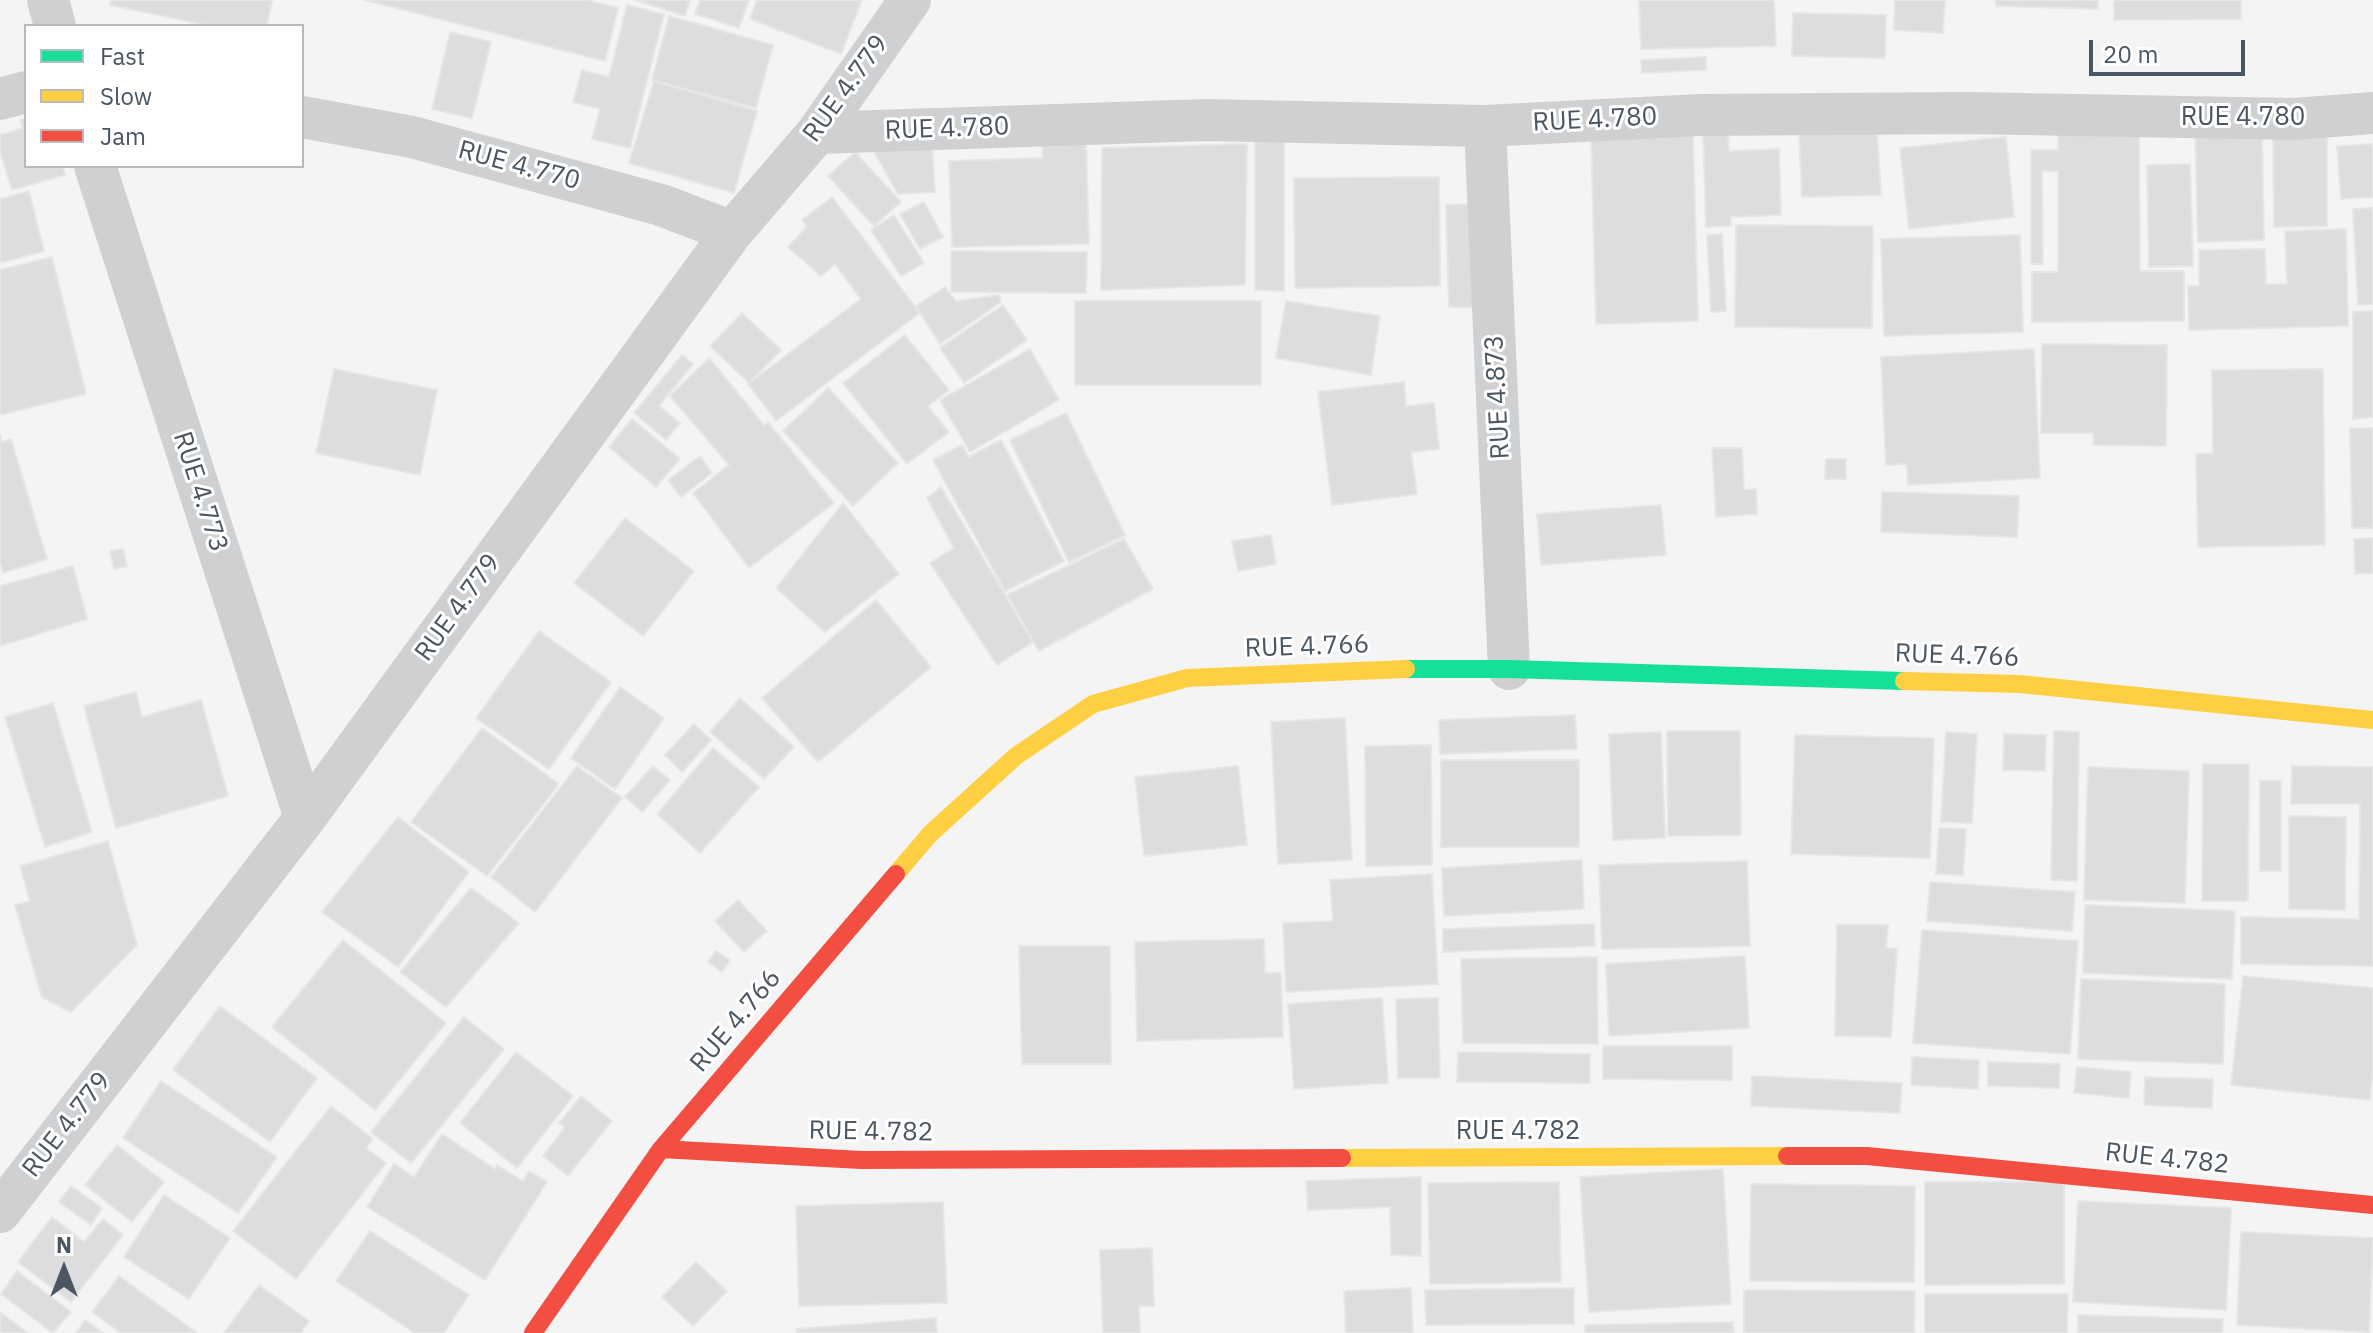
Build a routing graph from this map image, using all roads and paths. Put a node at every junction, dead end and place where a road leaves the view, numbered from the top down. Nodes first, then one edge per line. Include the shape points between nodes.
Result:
1 (48, 0) edge
2 (910, 0) edge
3 (54, 24) edge
4 (24, 93) edge
5 (0, 99) edge
6 (2373, 113) edge
7 (304, 117) edge
8 (1485, 126) junction
9 (817, 133) junction
10 (96, 168) edge
11 (732, 232) junction
12 (1509, 669) junction
13 (2373, 720) edge
14 (305, 818) junction
15 (661, 1149) junction
16 (2373, 1205) edge
17 (0, 1212) edge
18 (533, 1333) edge

1 - 3 street
2 - 9 street, RUE 4.779
4 - 5 street
6 - 8 street, RUE 4.780 via 2294,119 1700,115
7 - 11 street, RUE 4.770 via 412,137 661,205
8 - 9 street, RUE 4.780 via 1206,120
8 - 12 street, RUE 4.873
9 - 11 street, RUE 4.779
10 - 14 street, RUE 4.773
11 - 14 street, RUE 4.779
12 - 13 street, RUE 4.766 via 2020,684
12 - 15 street, RUE 4.766 via 1187,678 1093,704 1016,756 930,834
14 - 17 street, RUE 4.779
15 - 16 street, RUE 4.782 via 861,1160 1867,1156
15 - 18 street, RUE 4.766

